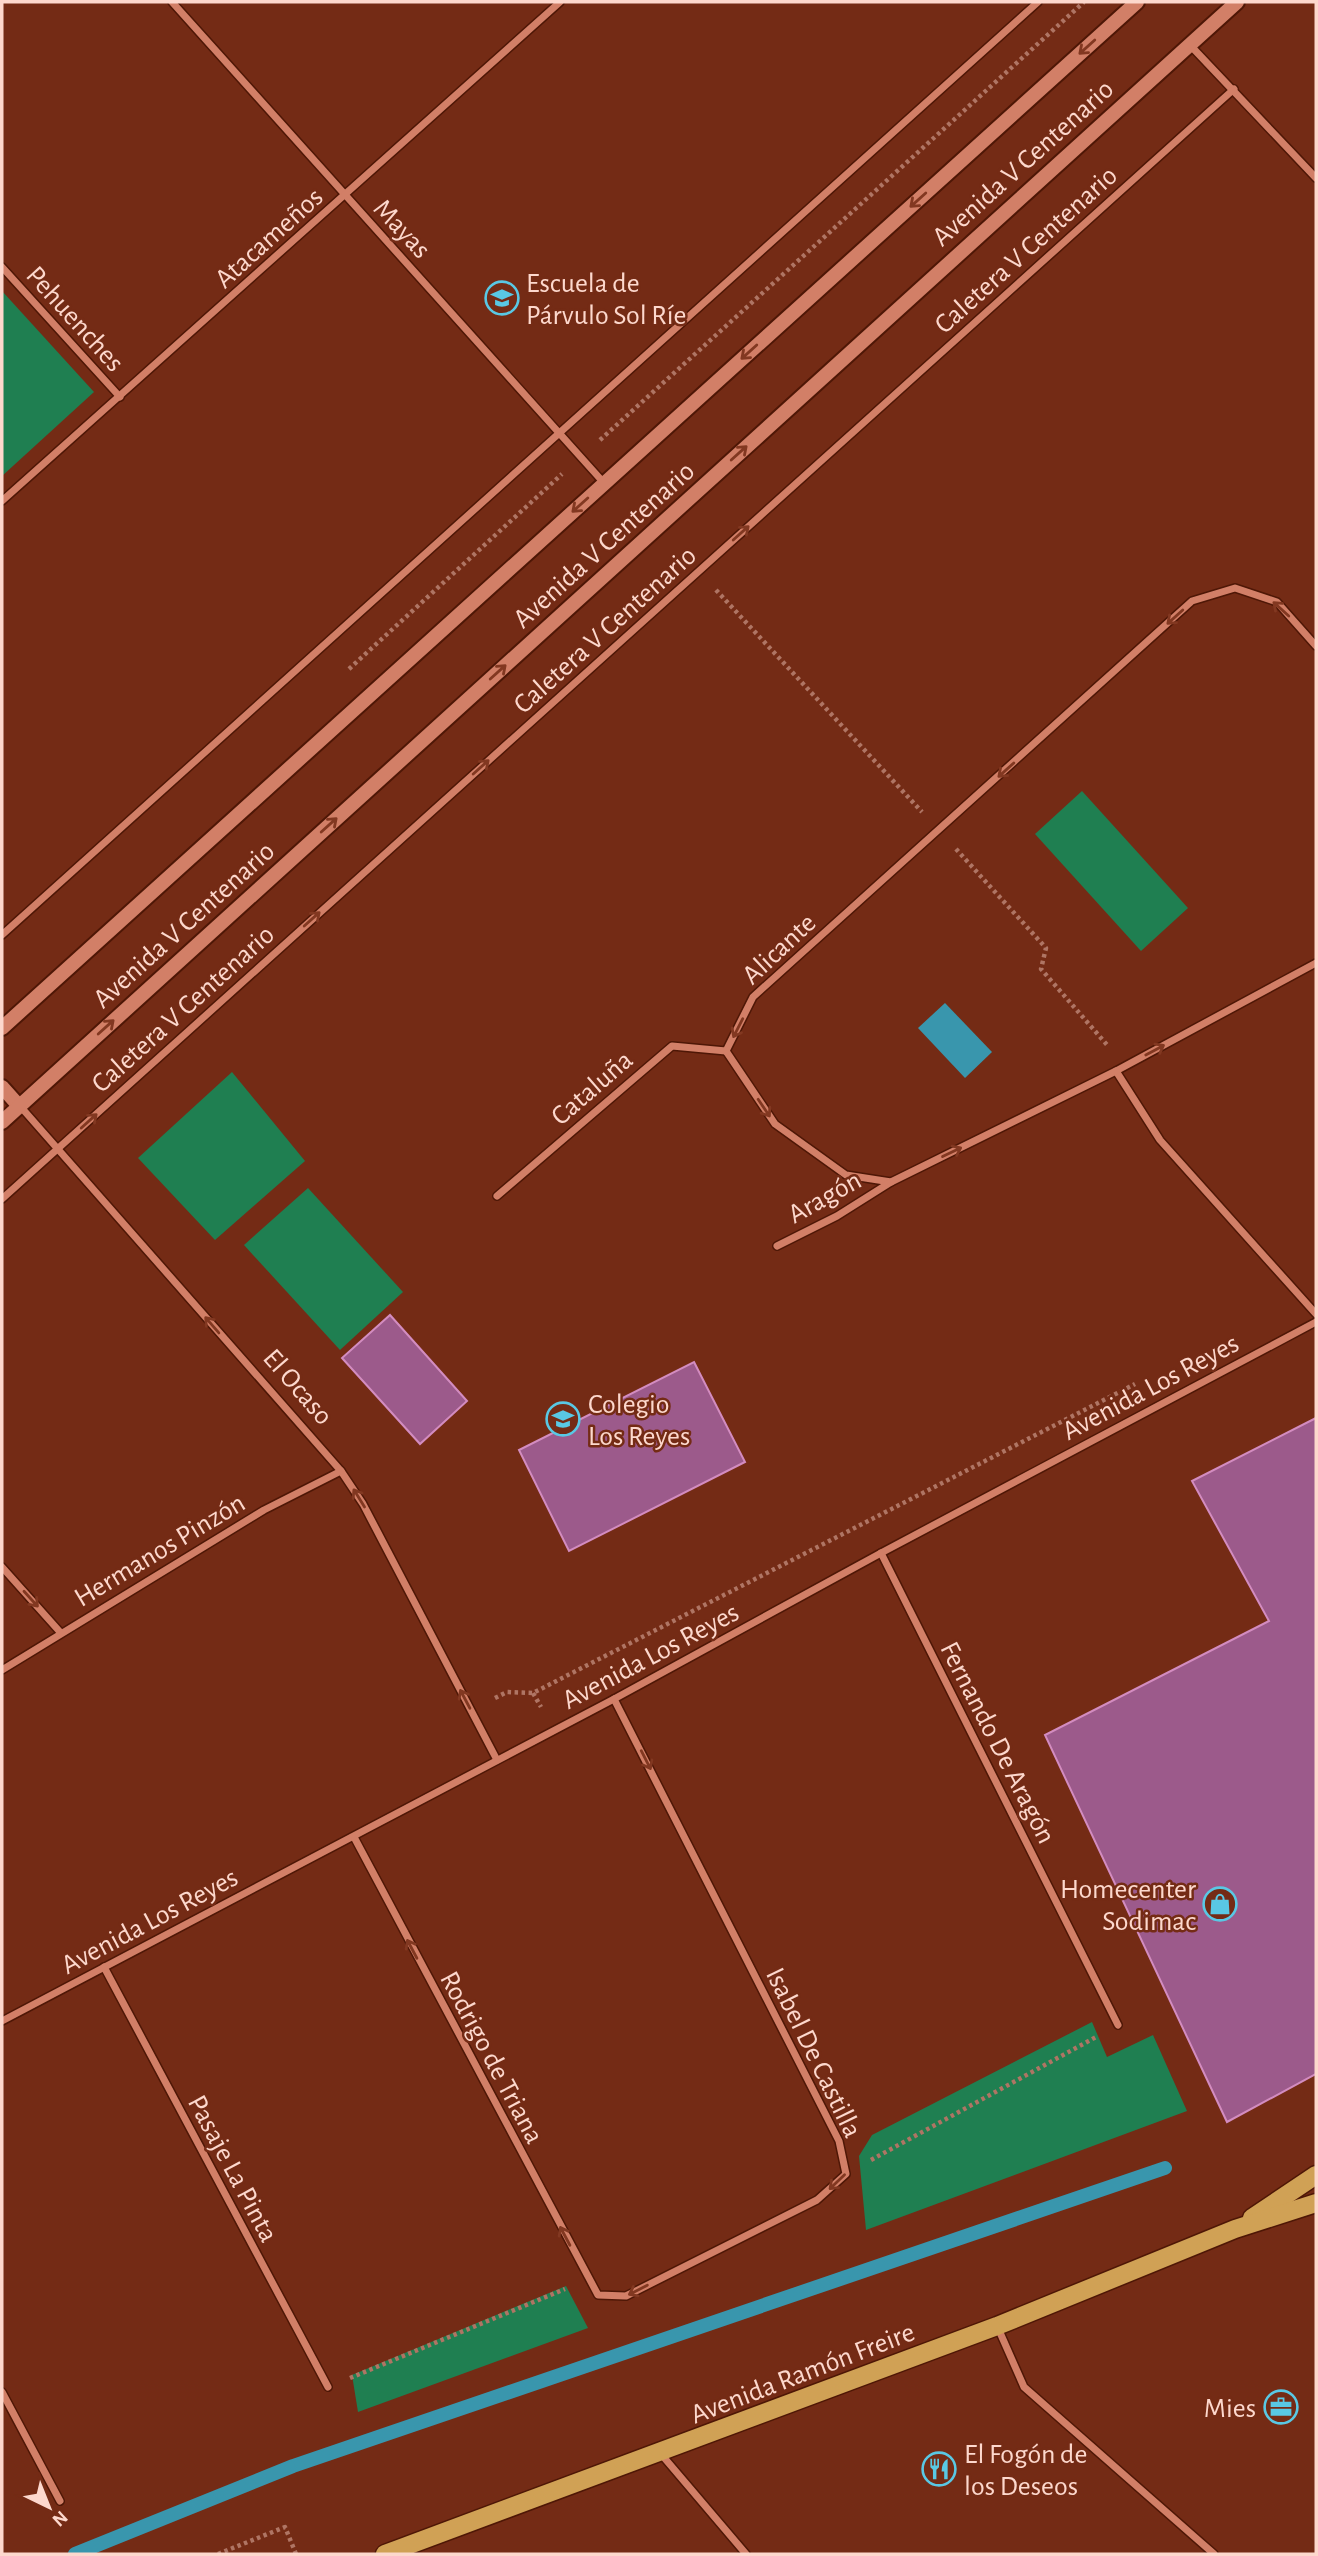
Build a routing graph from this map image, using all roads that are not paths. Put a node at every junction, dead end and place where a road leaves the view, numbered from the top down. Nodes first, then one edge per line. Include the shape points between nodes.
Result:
1 (172, 2) edge
2 (560, 2) edge
3 (1038, 2) edge
4 (1137, 2) edge
5 (1237, 2) edge
6 (1189, 44) junction
7 (1234, 89) junction
8 (1316, 178) edge
9 (345, 196) junction
10 (2, 267) edge
11 (120, 397) junction
12 (558, 431) junction
13 (604, 483) junction
14 (2, 501) edge
15 (1316, 646) edge
16 (2, 935) edge
17 (1316, 963) edge
18 (2, 1028) edge
19 (726, 1051) junction
20 (1116, 1071) junction
21 (2, 1087) edge
22 (19, 1106) junction
23 (2, 1122) edge
24 (58, 1149) junction
25 (891, 1182) junction
26 (497, 1196) dead end
27 (2, 1199) edge
28 (777, 1246) dead end
29 (1316, 1314) edge
30 (1316, 1322) edge
31 (341, 1471) junction
32 (881, 1553) junction
33 (2, 1567) edge
34 (60, 1632) junction
35 (2, 1670) edge
36 (614, 1699) junction
37 (497, 1760) junction
38 (354, 1837) junction
39 (103, 1968) junction
40 (2, 2021) edge
41 (1118, 2025) road end
42 (1316, 2175) edge
43 (1316, 2203) edge
44 (1235, 2230) junction
45 (598, 2295) joint
46 (997, 2326) junction
47 (328, 2387) road end
48 (2, 2392) edge
49 (661, 2453) junction
50 (60, 2501) dead end
51 (385, 2554) edge
52 (746, 2554) edge
53 (1214, 2554) edge

1 - 9 street, Mayas
2 - 9 street, Atacameños
3 - 12 street
4 -> 13 main road, Avenida V Centenario
5 - 6 main road, Avenida V Centenario
6 - 7 street
22 -> 6 main road, Avenida V Centenario
7 - 8 street
24 -> 7 street, Caletera V Centenario
9 - 11 street, Atacameños
9 - 12 street, Mayas
10 - 11 street, Pehuenches
11 - 14 street, Atacameños
12 - 13 street, Mayas
12 - 16 street
13 -> 18 main road, Avenida V Centenario
15 -> 19 street, Alicante via 1277,603 1235,588 1192,601 753,998
20 -> 17 street
19 -> 25 street via 775,1124 846,1175
19 - 26 street, Cataluña via 672,1046
25 -> 20 street
20 - 29 street via 1160,1140
21 - 22 main road, El Ocaso
22 - 23 main road, Avenida V Centenario
22 - 24 street, El Ocaso
24 - 27 street, Caletera V Centenario
31 -> 24 street, El Ocaso
25 - 28 street, Aragón
30 - 32 street, Avenida Los Reyes
31 - 34 street, Hermanos Pinzón via 264,1510
37 -> 31 street, El Ocaso via 363,1504
32 - 36 street, Avenida Los Reyes
32 - 41 street, Fernando De Aragón
33 -> 34 street
34 - 35 street, Hermanos Pinzón
36 - 37 street, Avenida Los Reyes
36 -> 45 street, Isabel De Castilla via 839,2141 846,2174 817,2200 626,2296
37 - 38 street, Avenida Los Reyes
38 - 39 street, Avenida Los Reyes
45 -> 38 street, Rodrigo de Triana
39 - 40 street, Avenida Los Reyes
39 - 47 street, Pasaje La Pinta
42 - 44 main road, Avenida Ramón Freire
43 - 44 main road, Avenida Ramón Freire
44 - 46 main road, Avenida Ramón Freire
46 - 49 main road, Avenida Ramón Freire
46 - 53 street via 1024,2387
48 - 50 street
49 - 51 main road, Avenida Ramón Freire
49 - 52 street

